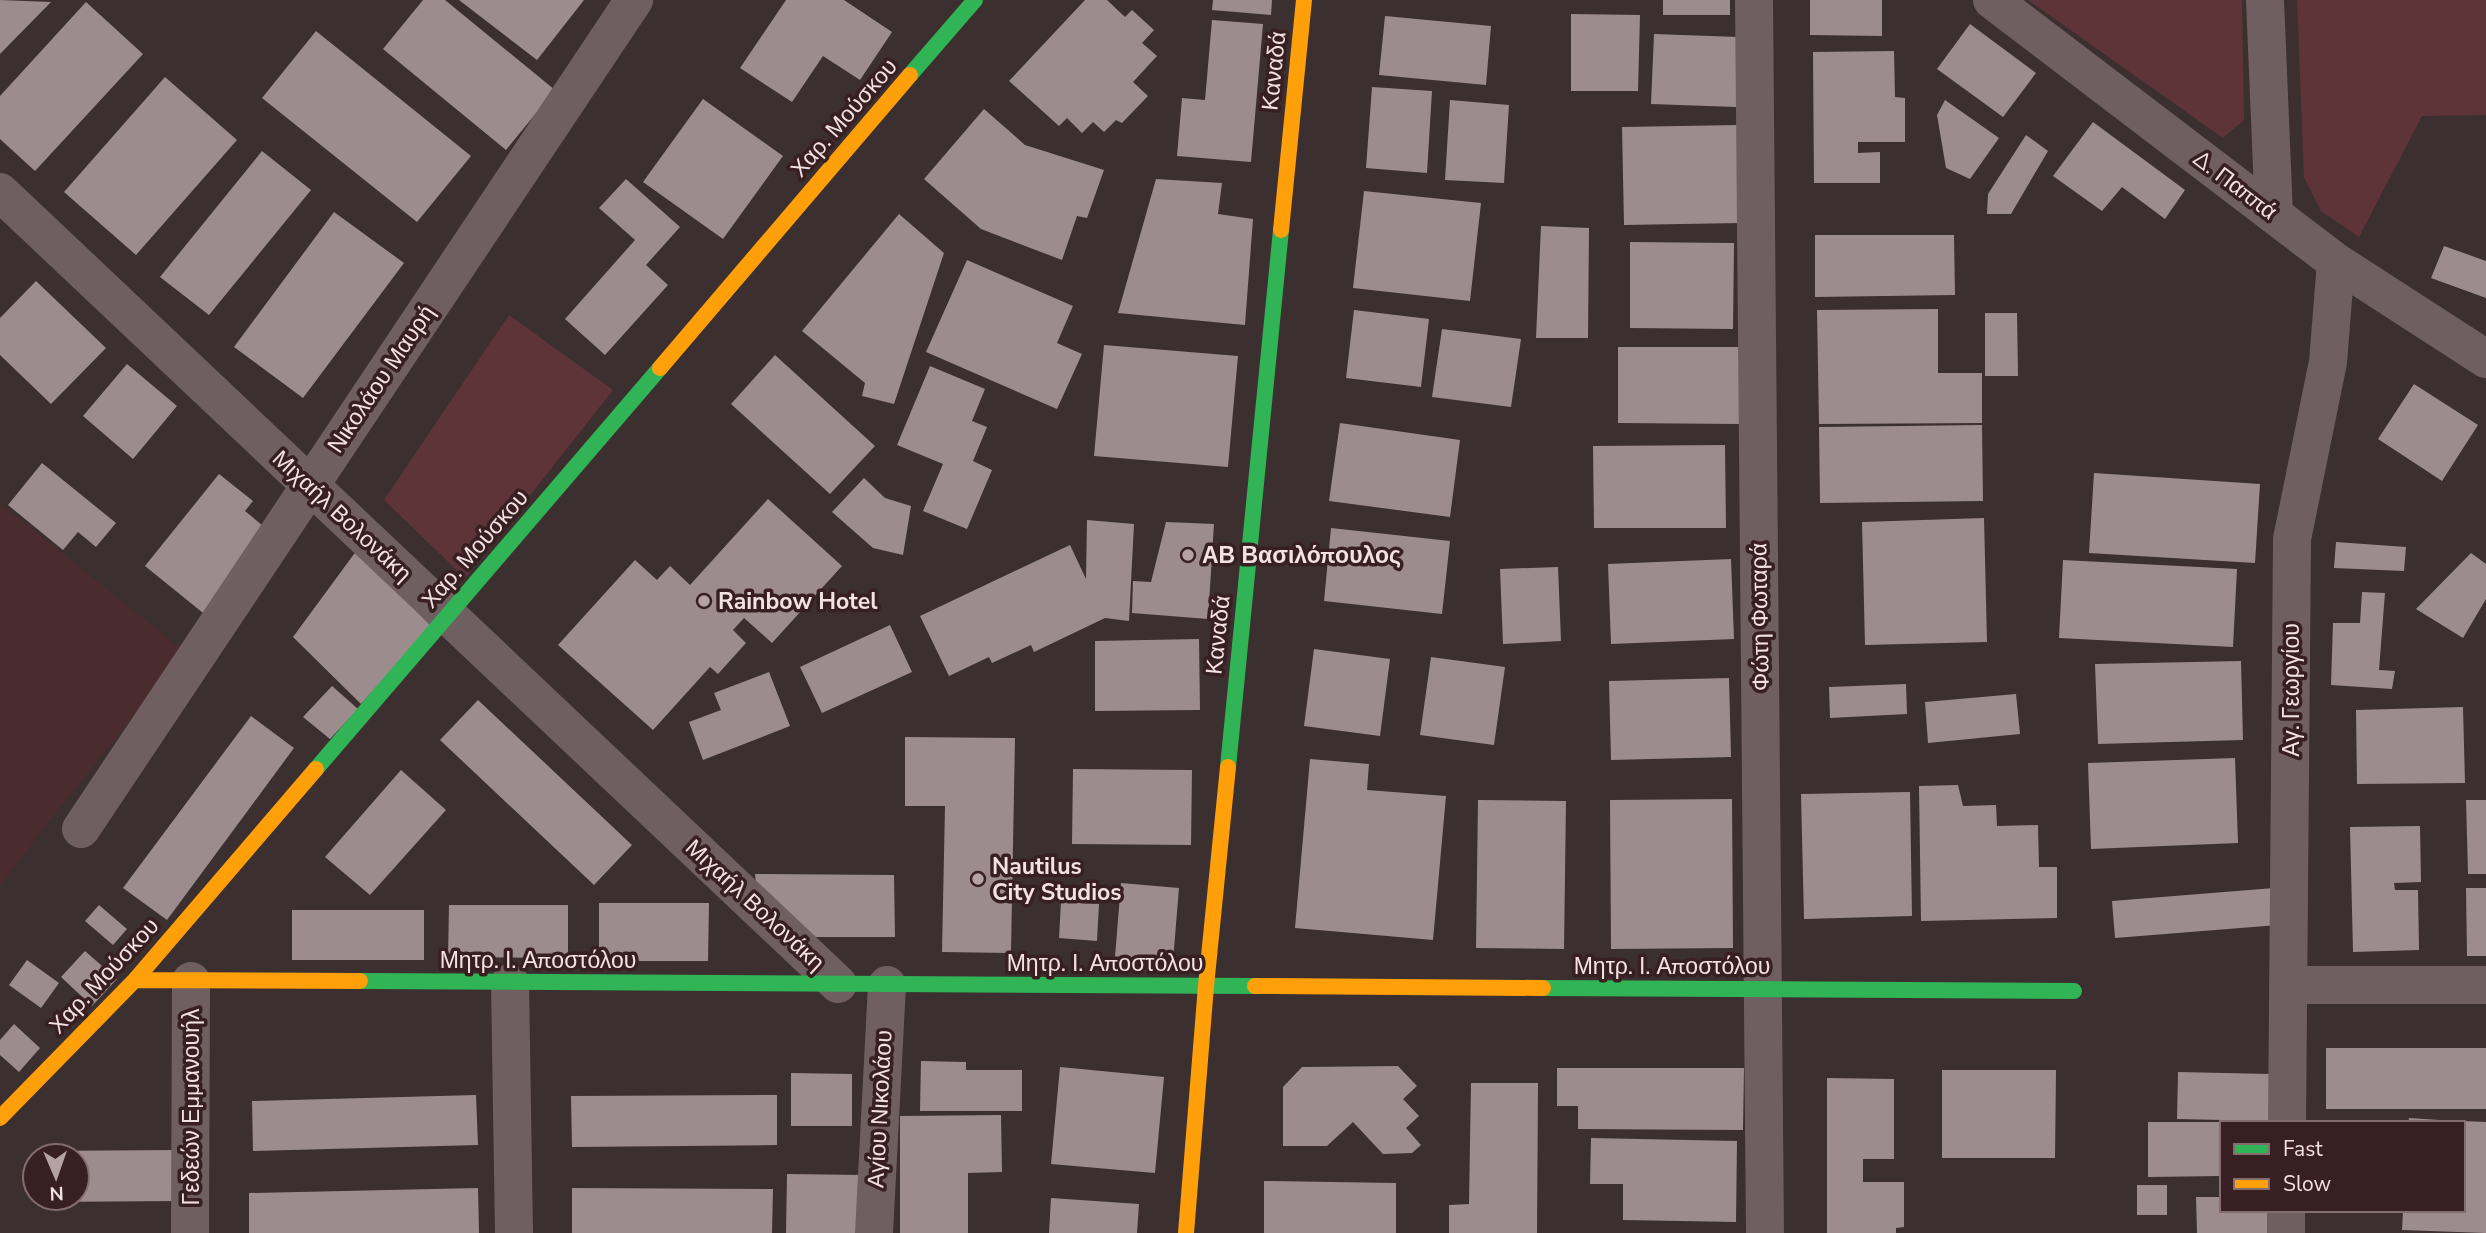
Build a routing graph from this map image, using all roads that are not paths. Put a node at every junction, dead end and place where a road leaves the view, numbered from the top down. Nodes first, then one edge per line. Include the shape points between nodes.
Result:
1 (634, 0) edge
2 (975, 0) edge
3 (1304, 0) edge
4 (1754, 0) edge
5 (1992, 0) edge
6 (2265, 0) edge
7 (0, 192) edge
8 (2274, 215) junction
9 (2336, 262) junction
10 (2486, 359) edge
11 (309, 486) junction
12 (448, 615) junction
13 (80, 828) dead end
14 (135, 980) junction
15 (191, 981) junction
16 (510, 983) junction
17 (838, 984) junction
18 (887, 985) junction
19 (2288, 985) junction
20 (2486, 985) edge
21 (1206, 986) junction
22 (1763, 989) junction
23 (2074, 991) dead end
24 (0, 1118) edge
25 (2287, 1121) edge
26 (2286, 1212) edge
27 (190, 1233) edge
28 (514, 1233) edge
29 (874, 1233) edge
30 (1186, 1233) edge
31 (1765, 1233) edge
32 (2286, 1233) edge

1 - 11 street, Νικολάου Μαυρή
2 - 12 street, Χαρ. Μούσκου
3 - 21 street, Καναδά
4 - 22 street, Φώτη Φωταρά
5 - 8 street, Δ. Παππά
6 - 8 street
7 - 11 street, Μιχαήλ Βολονάκη
8 - 9 street, Δ. Παππά
9 - 10 street, Δ. Παππά
9 - 19 street, Αγ. Γεωργίου via 2328,362 2292,539
11 - 12 street, Μιχαήλ Βολονάκη
11 - 13 street, Νικολάου Μαυρή
12 - 14 street, Χαρ. Μούσκου
12 - 17 street, Μιχαήλ Βολονάκη
14 - 15 street, Μητρ. Ι. Αποστόλου
14 - 24 street, Χαρ. Μούσκου
15 - 16 street, Μητρ. Ι. Αποστόλου
15 - 27 street, Γεδεών Εμμανουήλ
16 - 17 street, Μητρ. Ι. Αποστόλου
16 - 28 street
17 - 18 street, Μητρ. Ι. Αποστόλου
18 - 21 street, Μητρ. Ι. Αποστόλου
18 - 29 street, Αγίου Νικολάου
19 - 20 street
19 - 25 street, Αγ. Γεωργίου
21 - 22 street, Μητρ. Ι. Αποστόλου
21 - 30 street, Καναδά
22 - 23 street, Μητρ. Ι. Αποστόλου
22 - 31 street, Φώτη Φωταρά
26 - 32 street

